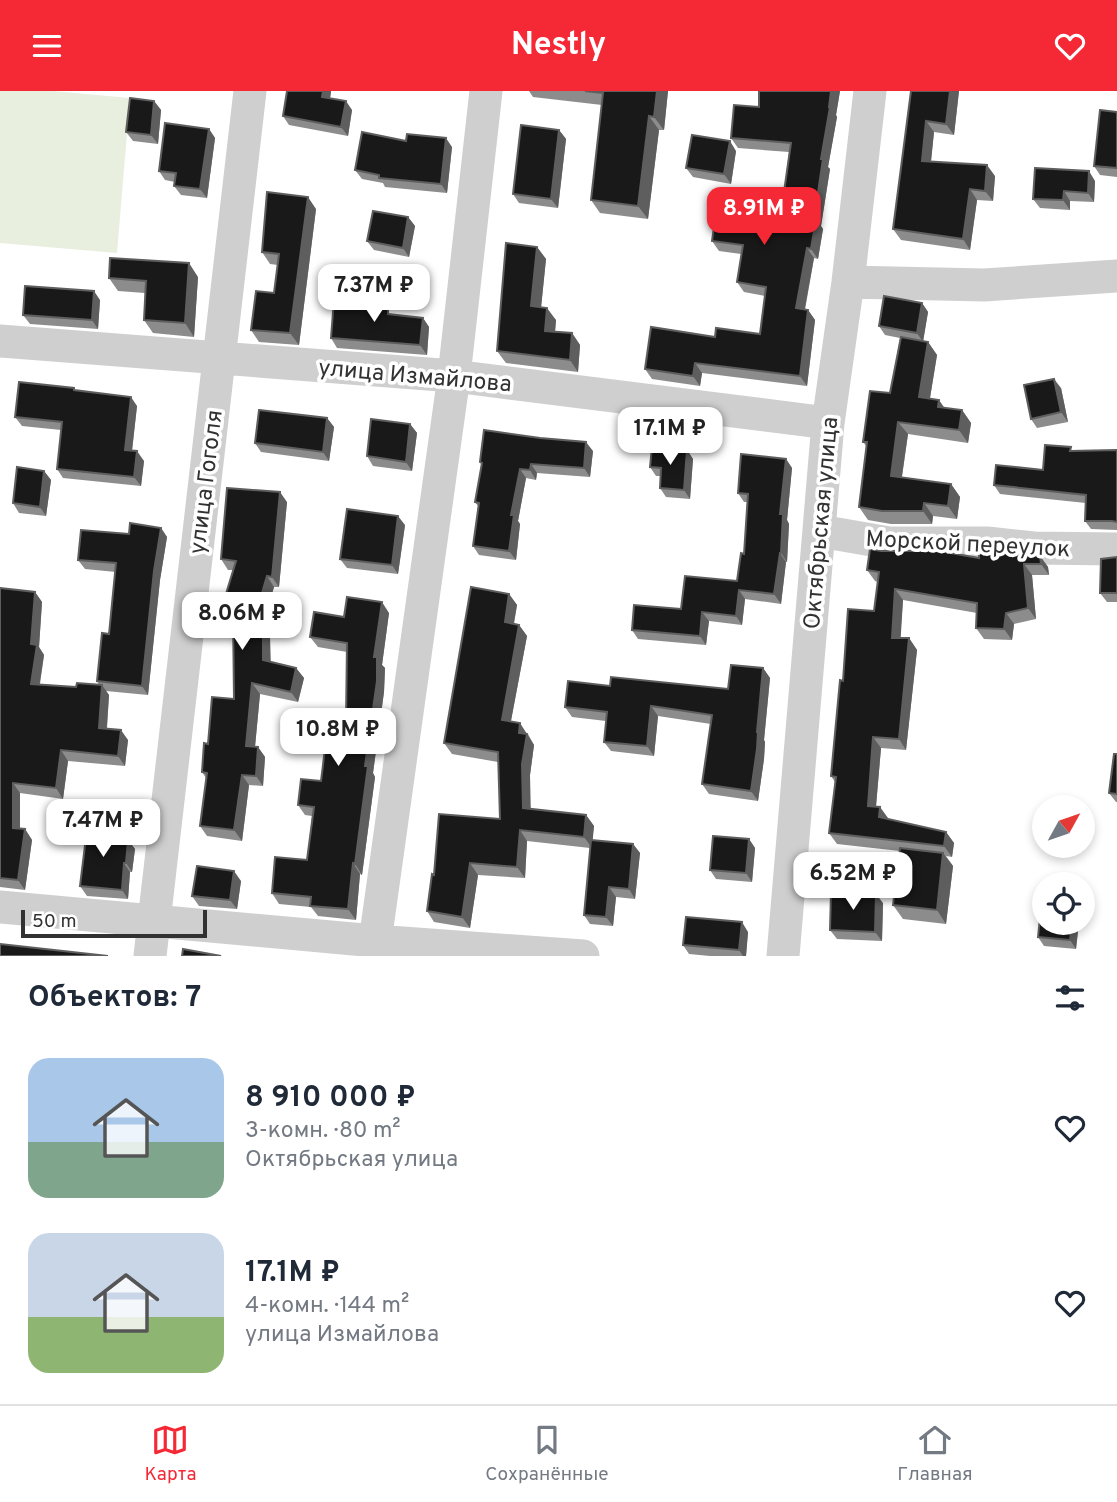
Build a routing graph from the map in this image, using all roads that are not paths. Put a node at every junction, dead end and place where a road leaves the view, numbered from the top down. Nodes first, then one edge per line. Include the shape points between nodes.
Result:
1 (250, 91) edge
2 (486, 91) edge
3 (870, 91) edge
4 (1117, 276) edge
5 (848, 282) junction
6 (0, 341) edge
7 (219, 358) junction
8 (454, 376) junction
9 (828, 423) junction
10 (820, 531) junction
11 (1117, 549) edge
12 (0, 907) edge
13 (154, 920) junction
14 (374, 949) edge
15 (150, 956) edge
16 (583, 956) edge
17 (783, 956) edge

1 - 7 street, улица Гоголя
2 - 8 street
3 - 5 street, Октябрьская улица
4 - 5 street via 984,285
5 - 9 street, Октябрьская улица
6 - 7 street, улица Измайлова
7 - 8 street, улица Измайлова
7 - 13 street, улица Гоголя
8 - 9 street, улица Измайлова
8 - 14 street
9 - 10 street, Октябрьская улица
10 - 11 street, Морской переулок via 889,543
10 - 17 street, Октябрьская улица
12 - 13 street
13 - 14 street
13 - 15 street, улица Гоголя
14 - 16 street

